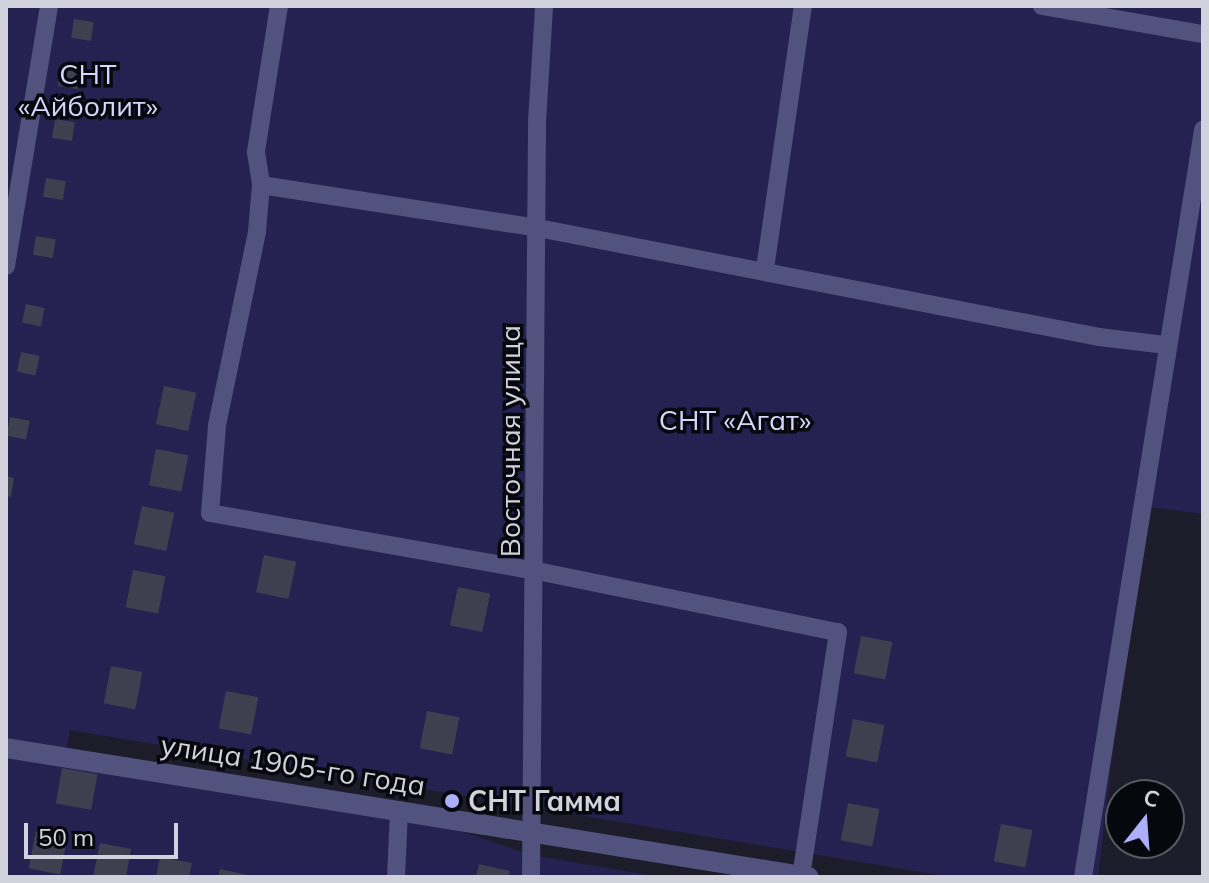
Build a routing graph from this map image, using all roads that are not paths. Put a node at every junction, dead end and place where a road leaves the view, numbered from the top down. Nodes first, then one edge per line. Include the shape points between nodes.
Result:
1 (49, 6) edge
2 (279, 6) edge
3 (544, 6) edge
4 (803, 6) edge
5 (1042, 6) edge
6 (1203, 34) edge
7 (1203, 130) edge
8 (261, 185) junction
9 (538, 228) junction
10 (6, 266) edge
11 (765, 269) junction
12 (1165, 345) junction
13 (537, 571) junction
14 (6, 748) edge
15 (399, 810) junction
16 (530, 831) junction
17 (805, 876) edge
18 (396, 877) edge
19 (531, 877) edge
20 (1083, 877) edge

1 - 10 street
2 - 8 street via 256,152
3 - 9 street, Восточная улица via 538,67
4 - 11 street
5 - 6 street
7 - 12 street
8 - 9 street
8 - 13 street via 257,232 217,426 210,513
9 - 11 street
9 - 13 street, Восточная улица
11 - 12 street via 1099,337
12 - 20 street
13 - 16 street, Восточная улица
13 - 17 street via 838,632
14 - 15 street, улица 1905-го года
15 - 16 street, улица 1905-го года
15 - 18 street
16 - 17 street, улица 1905-го года
16 - 19 street, Восточная улица

